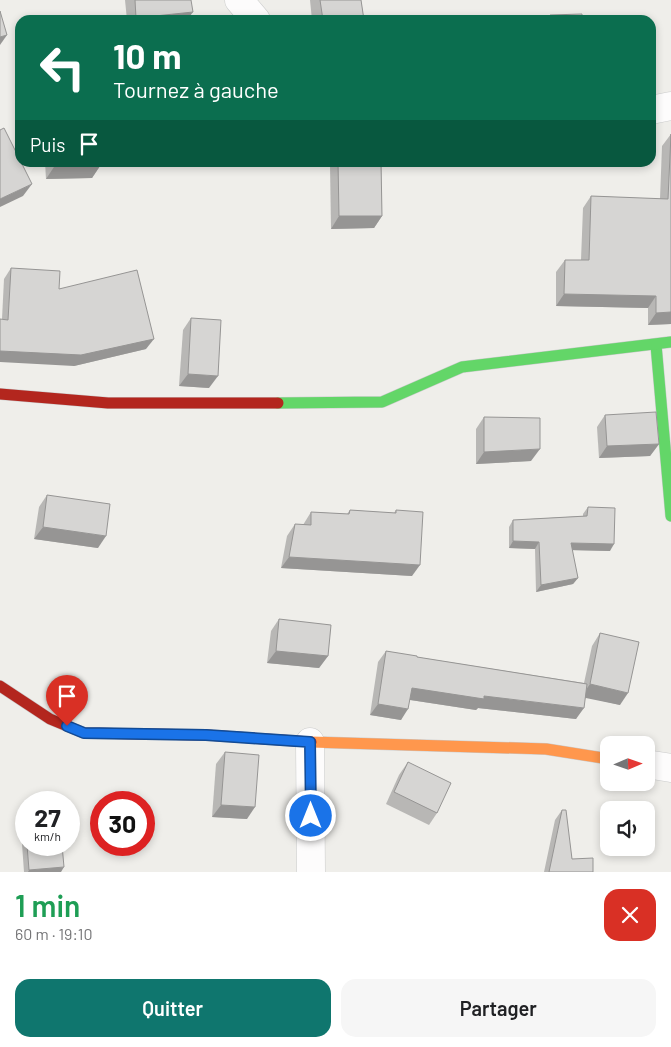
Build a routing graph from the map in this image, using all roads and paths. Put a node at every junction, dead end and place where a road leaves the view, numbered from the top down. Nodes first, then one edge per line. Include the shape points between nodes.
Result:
1 (239, 0) edge
2 (252, 15) edge
3 (671, 106) edge
4 (656, 109) edge
5 (671, 342) edge
6 (656, 345) junction
7 (0, 394) edge
8 (671, 516) edge
9 (0, 686) edge
10 (310, 742) junction
11 (600, 758) edge
12 (655, 765) edge
13 (671, 768) edge
14 (311, 872) edge

1 - 2 street
3 - 4 street
5 - 6 street
6 - 7 street via 462,367 382,402 108,403
6 - 8 street
9 - 10 street via 50,719 84,733 206,735
10 - 11 street via 546,749
10 - 14 street
12 - 13 street

